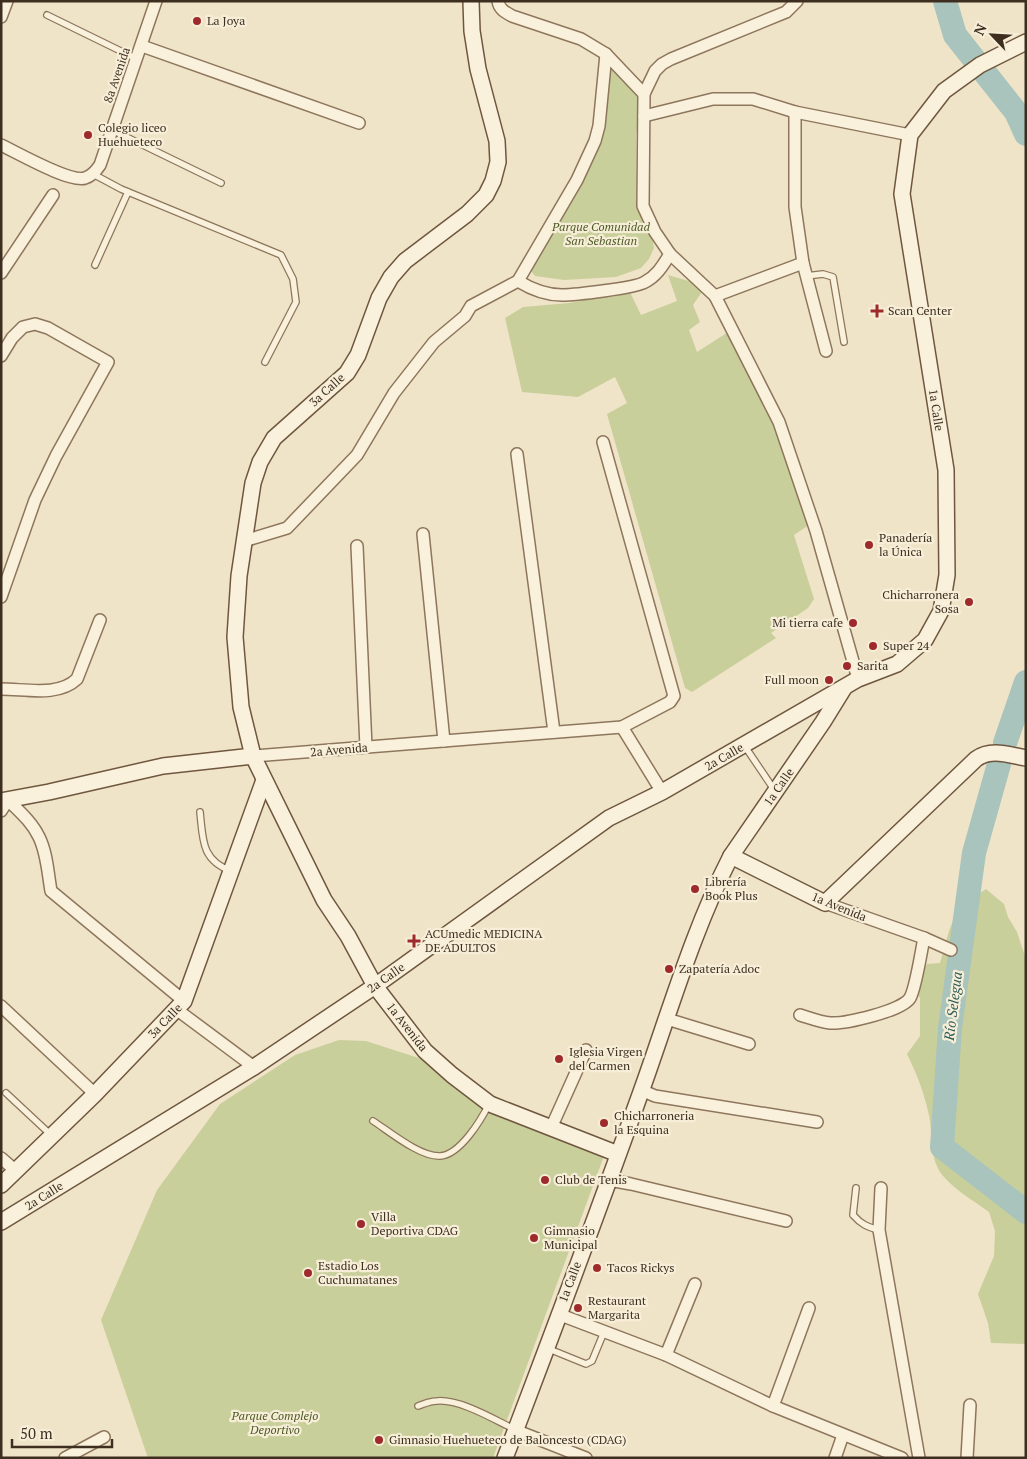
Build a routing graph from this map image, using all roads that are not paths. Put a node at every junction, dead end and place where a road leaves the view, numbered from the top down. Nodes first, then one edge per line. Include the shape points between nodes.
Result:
1 (7, 1) edge
2 (156, 1) edge
3 (472, 1) edge
4 (498, 1) edge
5 (797, 1) edge
6 (47, 15) dead end
7 (1, 16) edge
8 (1026, 42) edge
9 (142, 46) junction
10 (606, 54) junction
11 (137, 59) junction
12 (644, 94) junction
13 (795, 112) junction
14 (644, 116) junction
15 (359, 124) dead end
16 (112, 130) junction
17 (910, 135) junction
18 (1, 145) edge
19 (89, 176) junction
20 (221, 183) dead end
21 (128, 192) junction
22 (53, 194) dead end
23 (670, 254) junction
24 (803, 263) junction
25 (96, 265) dead end
26 (1, 273) edge
27 (806, 276) junction
28 (518, 281) junction
29 (715, 296) junction
30 (844, 342) dead end
31 (826, 350) dead end
32 (1, 356) edge
33 (265, 362) dead end
34 (603, 442) dead end
35 (517, 454) dead end
36 (424, 534) dead end
37 (244, 541) junction
38 (357, 546) dead end
39 (1, 597) edge
40 (100, 620) dead end
41 (852, 682) junction
42 (1, 689) edge
43 (622, 727) junction
44 (554, 732) junction
45 (444, 741) junction
46 (744, 745) junction
47 (366, 747) junction
48 (253, 756) junction
49 (1026, 758) edge
50 (264, 780) junction
51 (662, 792) junction
52 (775, 792) junction
53 (4, 804) edge
54 (200, 812) dead end
55 (731, 856) junction
56 (231, 871) junction
57 (825, 903) junction
58 (924, 938) junction
59 (951, 950) dead end
60 (375, 986) junction
61 (180, 1005) junction
62 (1, 1006) edge
63 (800, 1015) dead end
64 (667, 1019) junction
65 (748, 1044) dead end
66 (586, 1050) dead end
67 (254, 1067) junction
68 (641, 1090) junction
69 (6, 1093) dead end
70 (95, 1094) junction
71 (490, 1104) junction
72 (373, 1121) dead end
73 (817, 1122) dead end
74 (551, 1128) junction
75 (52, 1136) junction
76 (618, 1154) junction
77 (1, 1158) edge
78 (16, 1171) junction
79 (609, 1180) junction
80 (1, 1185) edge
81 (856, 1188) dead end
82 (881, 1188) dead end
83 (1, 1222) edge
84 (786, 1222) dead end
85 (879, 1230) junction
86 (695, 1284) dead end
87 (809, 1308) dead end
88 (558, 1314) junction
89 (604, 1332) junction
90 (547, 1348) junction
91 (666, 1356) junction
92 (970, 1404) dead end
93 (418, 1406) dead end
94 (773, 1406) junction
95 (515, 1430) junction
96 (843, 1434) junction
97 (104, 1437) dead end
98 (65, 1458) edge
99 (505, 1458) edge
100 (586, 1458) edge
101 (835, 1458) edge
102 (902, 1458) edge
103 (919, 1458) edge
104 (967, 1458) edge

1 - 7 street
2 - 9 street, 8a Avenida
3 - 37 main road, 3a Calle via 472,30 478,69 498,141 498,162 493,181 486,195 467,214 405,261 391,277 379,298 358,355 346,373 274,438 255,476
4 - 10 street via 499,6 512,16 581,39
5 - 12 street via 786,12 662,64
6 - 11 lane
8 - 17 main road via 976,68 944,91
9 - 11 street, 8a Avenida
9 - 15 street
10 - 12 street
10 - 28 street via 595,141 577,180
11 - 16 street, 8a Avenida
12 - 14 street
13 - 14 street via 752,99 713,99
13 - 17 street
13 - 24 street via 795,207
14 - 23 street via 643,206
16 - 19 street, 8a Avenida via 100,165
16 - 20 lane
17 - 41 main road, 1a Calle via 902,194 946,470 947,575 941,611 925,640 897,664
18 - 19 street via 69,178
19 - 21 lane
21 - 25 lane
21 - 33 lane via 281,255 294,278 296,302
22 - 26 street
23 - 28 street via 658,273 644,283 618,289 562,295 532,289
23 - 29 street
24 - 27 street
24 - 29 street
27 - 30 lane via 823,274 833,277
27 - 31 street
28 - 37 street via 471,306 465,316 434,342 394,392 357,455 287,528
29 - 41 street via 779,422 816,531
32 - 39 street via 23,327 35,324 108,362 56,456 36,500
34 - 43 street, 2a Avenida via 674,696
35 - 44 street
36 - 45 street
37 - 48 main road, 3a Calle via 235,637 242,707
38 - 47 street
40 - 42 street via 77,679 70,686 59,690
41 - 46 main road, 2a Calle
41 - 52 main road, 1a Calle
43 - 44 street, 2a Avenida
43 - 51 street
44 - 45 street, 2a Avenida
45 - 47 street, 2a Avenida
46 - 51 main road, 2a Calle
46 - 52 lane
47 - 48 street, 2a Avenida
48 - 50 main road, 1a Avenida
48 - 53 main road, 2a Avenida via 163,766
49 - 57 main road via 984,753
50 - 56 main road, 3a Calle
50 - 60 main road, 1a Avenida via 324,900
51 - 60 main road, 2a Calle via 609,818
52 - 55 main road, 1a Calle
53 - 61 street via 26,818 39,837 51,891
54 - 56 lane via 203,844 220,867
55 - 57 main road, 1a Avenida
55 - 64 main road, 1a Calle via 709,902
56 - 61 main road, 3a Calle
57 - 58 street, 1a Avenida
58 - 59 street, 1a Avenida
58 - 63 street via 912,993 907,1002 874,1016 833,1023
60 - 67 main road, 2a Calle
60 - 71 main road, 1a Avenida via 425,1051
61 - 67 street
61 - 70 main road, 3a Calle
62 - 70 street
64 - 65 street
64 - 68 main road, 1a Calle
66 - 74 street
67 - 83 main road, 2a Calle
68 - 73 street via 655,1096
68 - 76 main road, 1a Calle
69 - 75 lane
70 - 75 main road, 3a Calle
71 - 72 lane via 470,1135 442,1156 427,1154
71 - 74 main road, 1a Avenida
74 - 76 main road, 1a Avenida
75 - 78 main road, 3a Calle
76 - 79 main road, 1a Calle
77 - 78 street
78 - 80 main road, 3a Calle
79 - 84 street
79 - 88 main road, 1a Calle
81 - 85 lane via 853,1214 866,1227
82 - 85 street
85 - 103 street
86 - 91 street
87 - 94 street
88 - 89 street
88 - 90 main road, 1a Calle
89 - 90 lane via 592,1361 586,1364
89 - 91 street
90 - 95 main road, 1a Calle
91 - 94 street
92 - 104 street
93 - 95 lane via 436,1401 452,1402
94 - 96 street
95 - 99 main road, 1a Calle
95 - 100 street
96 - 101 street
96 - 102 street
97 - 98 street

